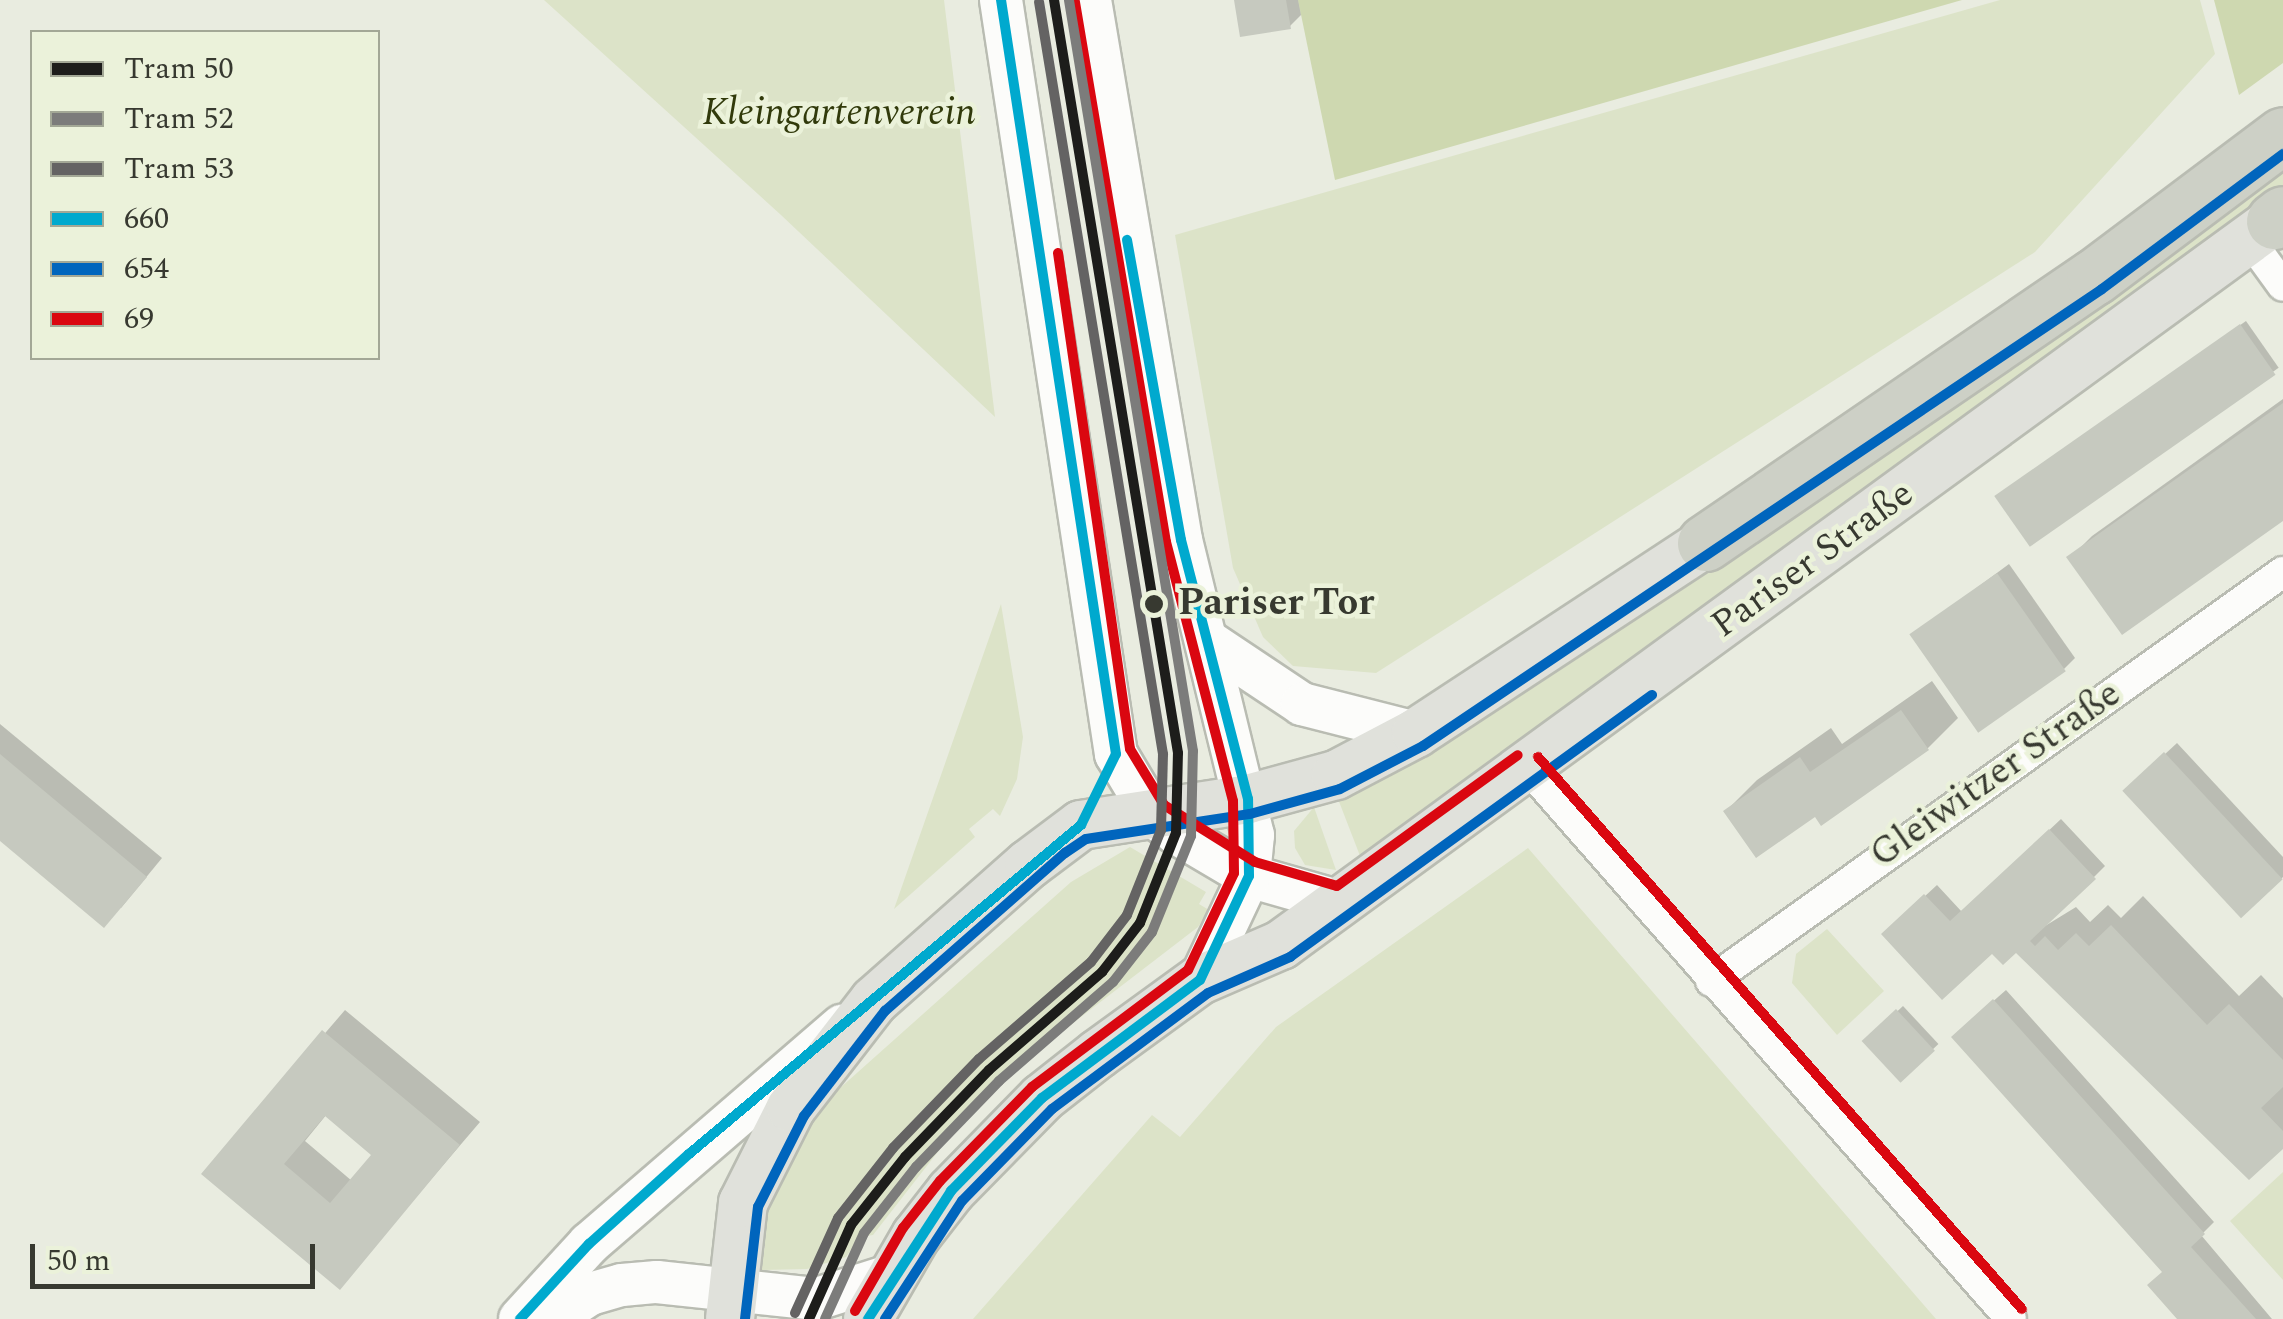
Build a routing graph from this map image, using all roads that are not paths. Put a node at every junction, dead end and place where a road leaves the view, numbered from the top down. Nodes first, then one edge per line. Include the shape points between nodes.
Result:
1 (1001, 0) edge
2 (1090, 0) edge
3 (2283, 134) edge
4 (2269, 226) edge
5 (2283, 286) edge
6 (1705, 543) joint
7 (2283, 572) edge
8 (1209, 642) junction
9 (1416, 733) junction
10 (1116, 754) junction
11 (1527, 767) junction
12 (1248, 799) junction
13 (1153, 816) junction
14 (1081, 825) junction
15 (1249, 876) junction
16 (1340, 902) junction
17 (1200, 980) junction
18 (1711, 982) junction
19 (874, 1001) junction
20 (892, 1275) junction
21 (730, 1304) edge
22 (520, 1319) edge
23 (552, 1319) edge
24 (868, 1319) edge
25 (2011, 1319) edge

1 - 10 main road
2 - 8 main road via 1178,522
3 - 6 highway, Pariser Straße via 2094,276
4 - 5 street
4 - 11 main road, Pariser Straße
6 - 9 main road, Pariser Straße
7 - 18 street, Gleiwitzer Straße
8 - 9 main road via 1302,704
8 - 12 main road
9 - 12 main road, Pariser Straße via 1336,775
10 - 13 main road
10 - 14 main road
11 - 16 main road, Pariser Straße
11 - 18 street
12 - 13 main road, Pariser Straße
12 - 15 main road
13 - 14 main road, Pariser Straße
13 - 15 main road
14 - 19 main road
15 - 16 main road
15 - 17 main road
16 - 17 main road, Pariser Straße via 1281,945
17 - 20 main road, Pariser Straße via 1042,1098 951,1190
18 - 25 street
19 - 21 main road via 791,1108 754,1172
19 - 22 main road via 660,1180
20 - 21 main road via 816,1300
20 - 24 main road, Pariser Straße
21 - 23 main road via 622,1285 590,1294

